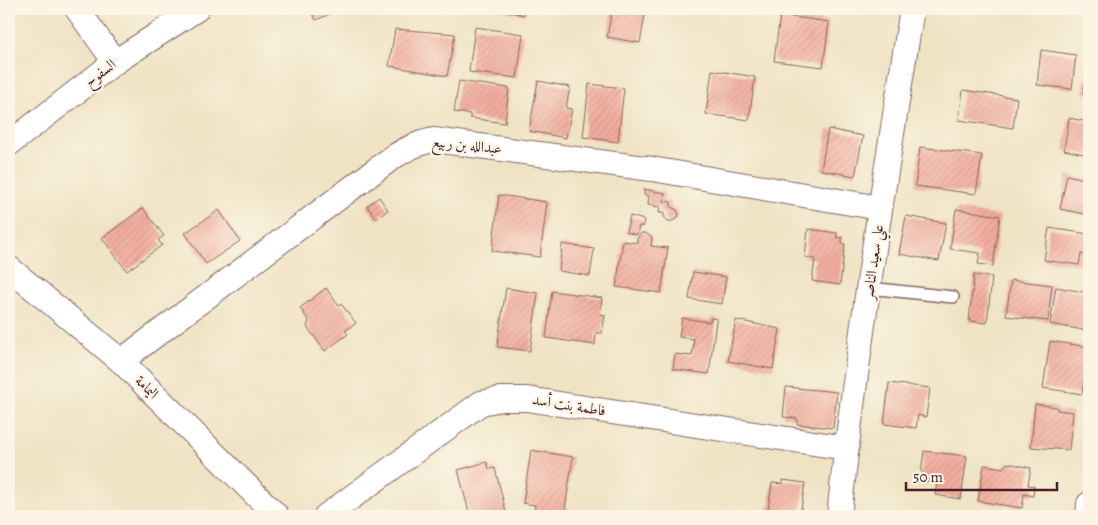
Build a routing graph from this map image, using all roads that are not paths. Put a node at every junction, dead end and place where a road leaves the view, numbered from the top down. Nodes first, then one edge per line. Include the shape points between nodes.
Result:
1 (77, 9) edge
2 (197, 9) edge
3 (912, 9) edge
4 (115, 62) junction
5 (9, 144) edge
6 (880, 208) junction
7 (9, 268) edge
8 (869, 288) junction
9 (953, 297) dead end
10 (121, 361) junction
11 (846, 448) junction
12 (1089, 504) edge
13 (276, 516) edge
14 (326, 516) edge
15 (839, 516) edge
16 (1088, 516) edge

1 - 4 street
2 - 4 street, السفوح
3 - 6 street, علي سعيد الناصر
4 - 5 street, السفوح
6 - 8 street, علي سعيد الناصر
6 - 10 street, عبدالله بن ربيع via 652,169 434,140 422,142 385,163
7 - 10 street, اليمامة
8 - 9 lane
8 - 11 street, علي سعيد الناصر
10 - 13 street, اليمامة
11 - 14 street, فاطمة بنت أسد via 527,399 501,398 481,403
11 - 15 street, علي سعيد الناصر
12 - 16 street

